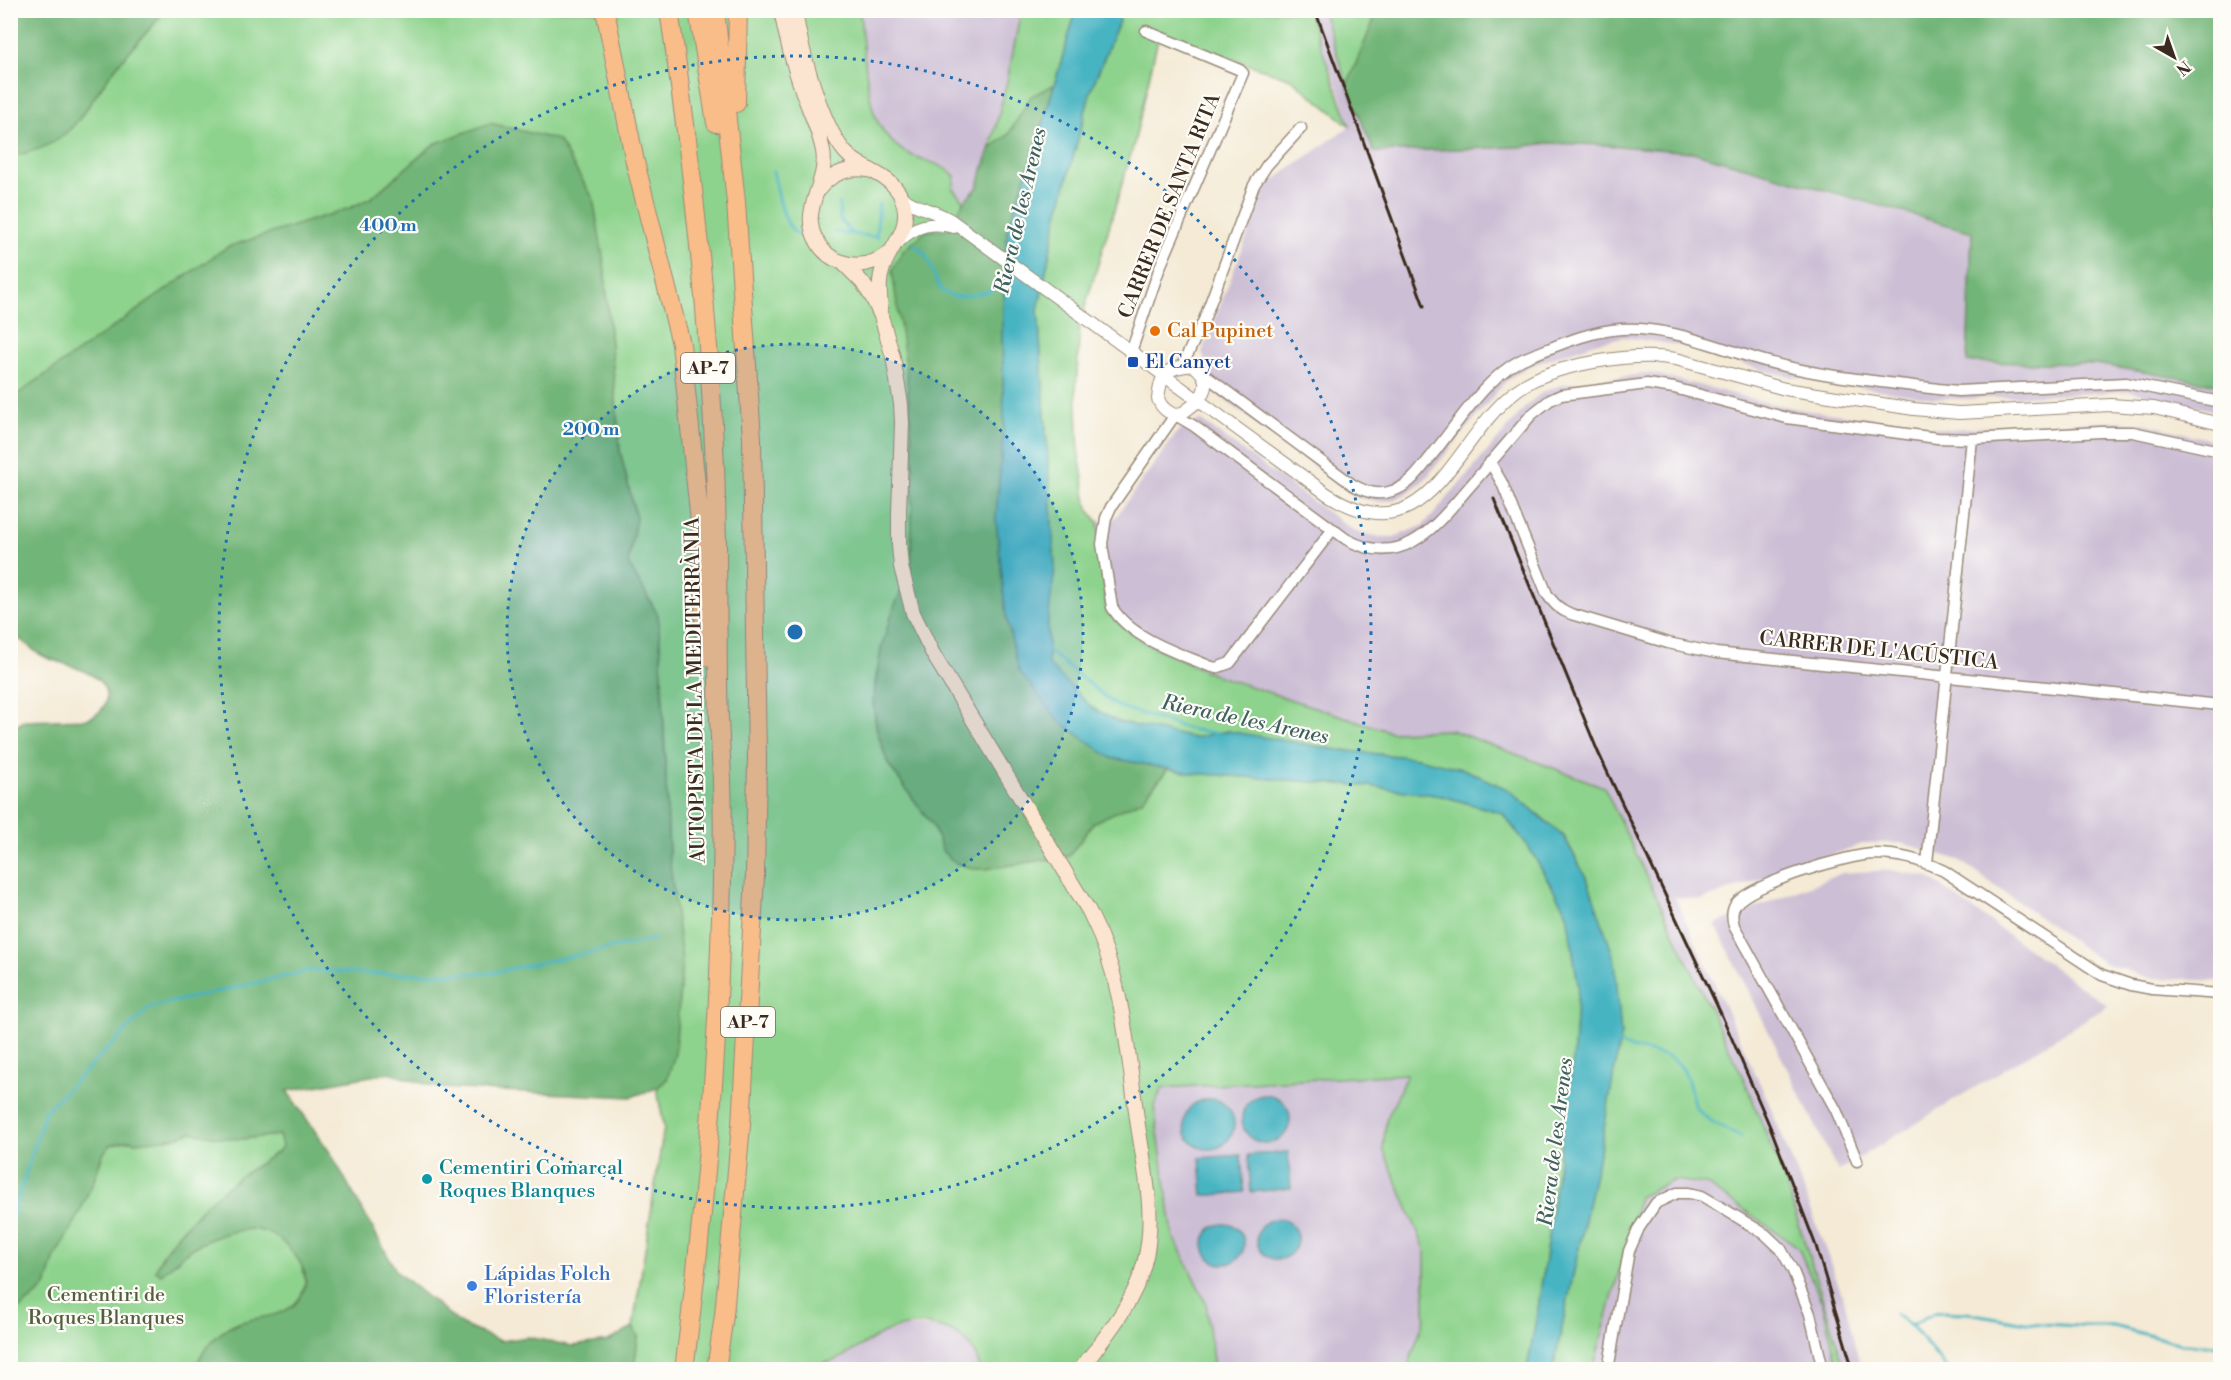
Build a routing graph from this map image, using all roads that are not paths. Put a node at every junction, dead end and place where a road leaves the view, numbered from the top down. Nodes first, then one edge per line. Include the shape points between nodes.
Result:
1 (605, 10) edge
2 (669, 10) edge
3 (698, 10) edge
4 (715, 10) edge
5 (738, 10) edge
6 (781, 10) edge
7 (795, 10) edge
8 (1146, 31) dead end
9 (1301, 129) dead end
10 (876, 172) junction
11 (816, 192) junction
12 (901, 197) junction
13 (738, 229) junction
14 (966, 232) junction
15 (895, 246) junction
16 (738, 251) junction
17 (842, 262) junction
18 (881, 316) junction
19 (1131, 352) junction
20 (1192, 368) junction
21 (1163, 375) junction
22 (1232, 395) junction
23 (1197, 400) junction
24 (2220, 402) edge
25 (1176, 415) junction
26 (2220, 424) edge
27 (1194, 426) junction
28 (1972, 439) junction
29 (2220, 451) edge
30 (1491, 462) junction
31 (1333, 529) junction
32 (1947, 675) junction
33 (718, 681) junction
34 (2220, 705) edge
35 (1927, 862) junction
36 (2220, 994) edge
37 (1857, 1161) dead end
38 (684, 1370) edge
39 (716, 1370) edge
40 (1080, 1370) edge
41 (1608, 1370) edge
42 (1823, 1370) edge

1 - 33 highway via 635,162 681,344 701,531 705,634
2 - 33 highway, AUTOPISTA DE LA MEDITERRÀNIA / AP-7 via 698,240 707,352 716,488
3 - 16 highway via 726,207
4 - 13 highway, AP-7
5 - 13 highway via 736,106 745,203
6 - 11 main road via 791,55 823,151 824,168
7 - 10 main road via 807,63 833,135 848,156
8 - 19 street, CARRER DE SANTA RITA via 1243,73 1160,267
9 - 20 street via 1254,185 1193,346
10 - 11 main road via 845,170 830,177
10 - 12 main road
11 - 17 main road via 810,210 812,230 821,248
12 - 14 street via 946,217
12 - 15 main road via 904,226
13 - 16 highway, AP-7
14 - 15 street via 932,223 912,230
14 - 19 street
15 - 17 main road via 869,263
15 - 18 main road via 880,275
16 - 39 highway, AP-7 via 752,439 755,876 741,1125
17 - 18 main road via 868,291
18 - 40 main road via 901,404 899,545 913,613 925,641 1089,911 1109,955 1120,1000 1149,1200 1149,1240 1131,1296
19 - 21 street
20 - 21 street via 1175,367
20 - 22 street
20 - 23 street via 1205,379
21 - 23 street
21 - 25 street via 1158,399 1165,410
22 - 23 street via 1219,389
22 - 24 street via 1353,485 1373,493 1392,491 1412,480 1486,387 1511,365 1610,330 1668,333 1798,370 1938,389 2126,382
23 - 25 street
23 - 26 street via 1339,501 1367,513 1384,515 1420,501 1502,404 1528,383 1558,371 1624,359 1662,356 1785,389 1914,409 1959,413 2112,405 2154,408
23 - 27 street
25 - 27 street
25 - 31 street via 1111,507 1104,525 1102,544 1112,607 1145,637 1209,666 1230,663
27 - 31 street
28 - 29 street via 2133,432
28 - 30 street via 1787,418 1662,385 1633,384 1550,400 1531,415
28 - 32 street
30 - 31 street via 1436,525 1413,542 1392,549 1368,548
30 - 32 street, CARRER DE L'ACÚSTICA via 1547,594 1562,610 1716,653
32 - 34 street, CARRER DE L'ACÚSTICA
32 - 35 street
33 - 38 highway, AUTOPISTA DE LA MEDITERRÀNIA / AP-7 via 722,786 720,946 704,1206
35 - 36 street via 2102,975 2152,989
35 - 37 street via 1874,854 1836,860 1748,893 1733,908 1734,926 1836,1110
41 - 42 street via 1629,1251 1639,1228 1656,1203 1677,1193 1689,1193 1714,1203 1765,1234 1788,1258 1810,1314

